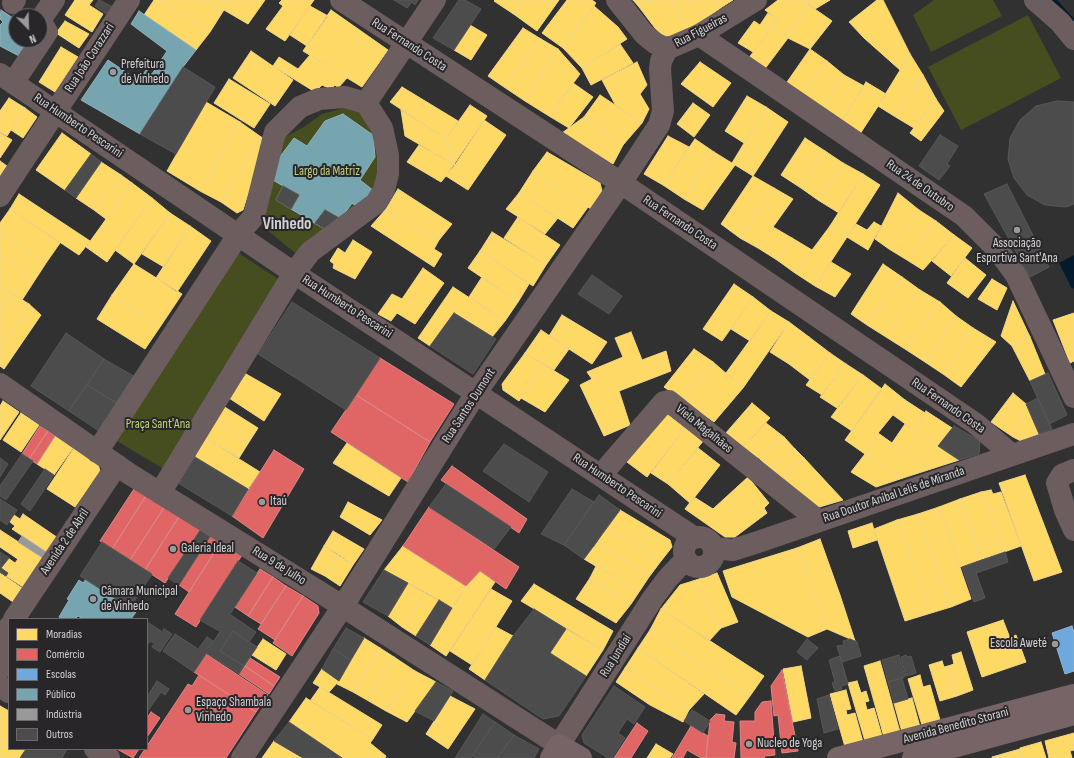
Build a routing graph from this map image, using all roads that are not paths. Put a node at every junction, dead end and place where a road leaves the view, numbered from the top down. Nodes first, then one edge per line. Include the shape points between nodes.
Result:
1 (54, 0) edge
2 (129, 0) edge
3 (341, 0) edge
4 (435, 0) edge
5 (618, 0) edge
6 (754, 0) edge
7 (1035, 0) edge
8 (699, 35) junction
9 (1074, 39) edge
10 (407, 43) junction
11 (667, 49) junction
12 (7, 79) edge
13 (366, 103) junction
14 (56, 111) junction
15 (621, 183) junction
16 (0, 196) edge
17 (238, 235) junction
18 (294, 273) junction
19 (0, 384) edge
20 (476, 393) junction
21 (1074, 397) edge
22 (1074, 434) edge
23 (97, 452) junction
24 (1012, 455) junction
25 (122, 469) junction
26 (1074, 470) edge
27 (600, 475) junction
28 (160, 493) junction
29 (819, 520) junction
30 (1074, 530) edge
31 (695, 538) junction
32 (714, 548) junction
33 (686, 560) junction
34 (342, 606) junction
35 (15, 618) edge
36 (34, 618) edge
37 (8, 628) edge
38 (0, 640) edge
39 (8, 657) edge
40 (0, 669) edge
41 (1074, 694) edge
42 (1074, 714) edge
43 (97, 750) edge
44 (921, 751) edge
45 (555, 752) edge
46 (109, 758) edge
47 (242, 758) edge
48 (581, 758) edge
49 (838, 758) edge

1 - 12 street via 40,20 46,32
2 - 14 street, Rua João Corazzari
3 - 10 street, Rua Fernando Costa
4 - 10 street
5 - 11 street via 644,34
6 - 8 street, Rua Figueiras
7 - 9 street via 1060,22
8 - 11 street, Rua Figueiras
8 - 21 street, Rua 24 de Outubro via 964,216 997,249 1016,275
10 - 13 street
10 - 15 street, Rua Fernando Costa
11 - 15 street, Rua Santos Dumont via 661,60 660,69 663,111 659,124
12 - 14 street, Rua Humberto Pescarini
13 - 17 street via 345,97 319,99 300,107 287,118 275,132 254,216
13 - 18 street via 382,128 388,155 388,174 384,190 376,203 310,252
14 - 16 street, Rua João Corazzari
14 - 17 street, Rua Humberto Pescarini
15 - 20 street, Rua Santos Dumont
15 - 24 street, Rua Fernando Costa via 976,424
17 - 18 street, Rua Humberto Pescarini
17 - 23 street
18 - 20 street, Rua Humberto Pescarini
18 - 28 street
19 - 23 street, Rua 9 de Julho
20 - 27 street, Rua Humberto Pescarini
20 - 34 street, Rua Santos Dumont
22 - 24 street, Rua Doutor Aníbal Lelis de Miranda
23 - 25 street, Rua 9 de Julho
24 - 29 street, Rua Doutor Aníbal Lelis de Miranda
25 - 28 street, Rua 9 de Julho
25 - 35 street, Avenida 2 de Abril
25 - 36 street, Avenida 2 de Abril
26 - 30 street via 1062,475 1057,483
27 - 29 street, Viela Magalhães via 664,402 669,401
27 - 31 street, Rua Humberto Pescarini
28 - 34 street, Rua 9 de Julho
29 - 32 street, Rua Doutor Aníbal Lelis de Miranda via 733,550
31 - 32 street via 709,540
31 - 33 street via 685,547
32 - 33 street via 713,558 702,566 693,566
33 - 45 street, Rua Jundiaí via 653,598
34 - 45 street, Rua 9 de Julho
34 - 47 street, Rua Santos Dumont
37 - 38 street
39 - 40 street
41 - 44 main road, Avenida Benedito Storani
42 - 44 main road, Avenida Benedito Storani
43 - 46 street
44 - 49 main road, Avenida Benedito Storani
45 - 48 main road

